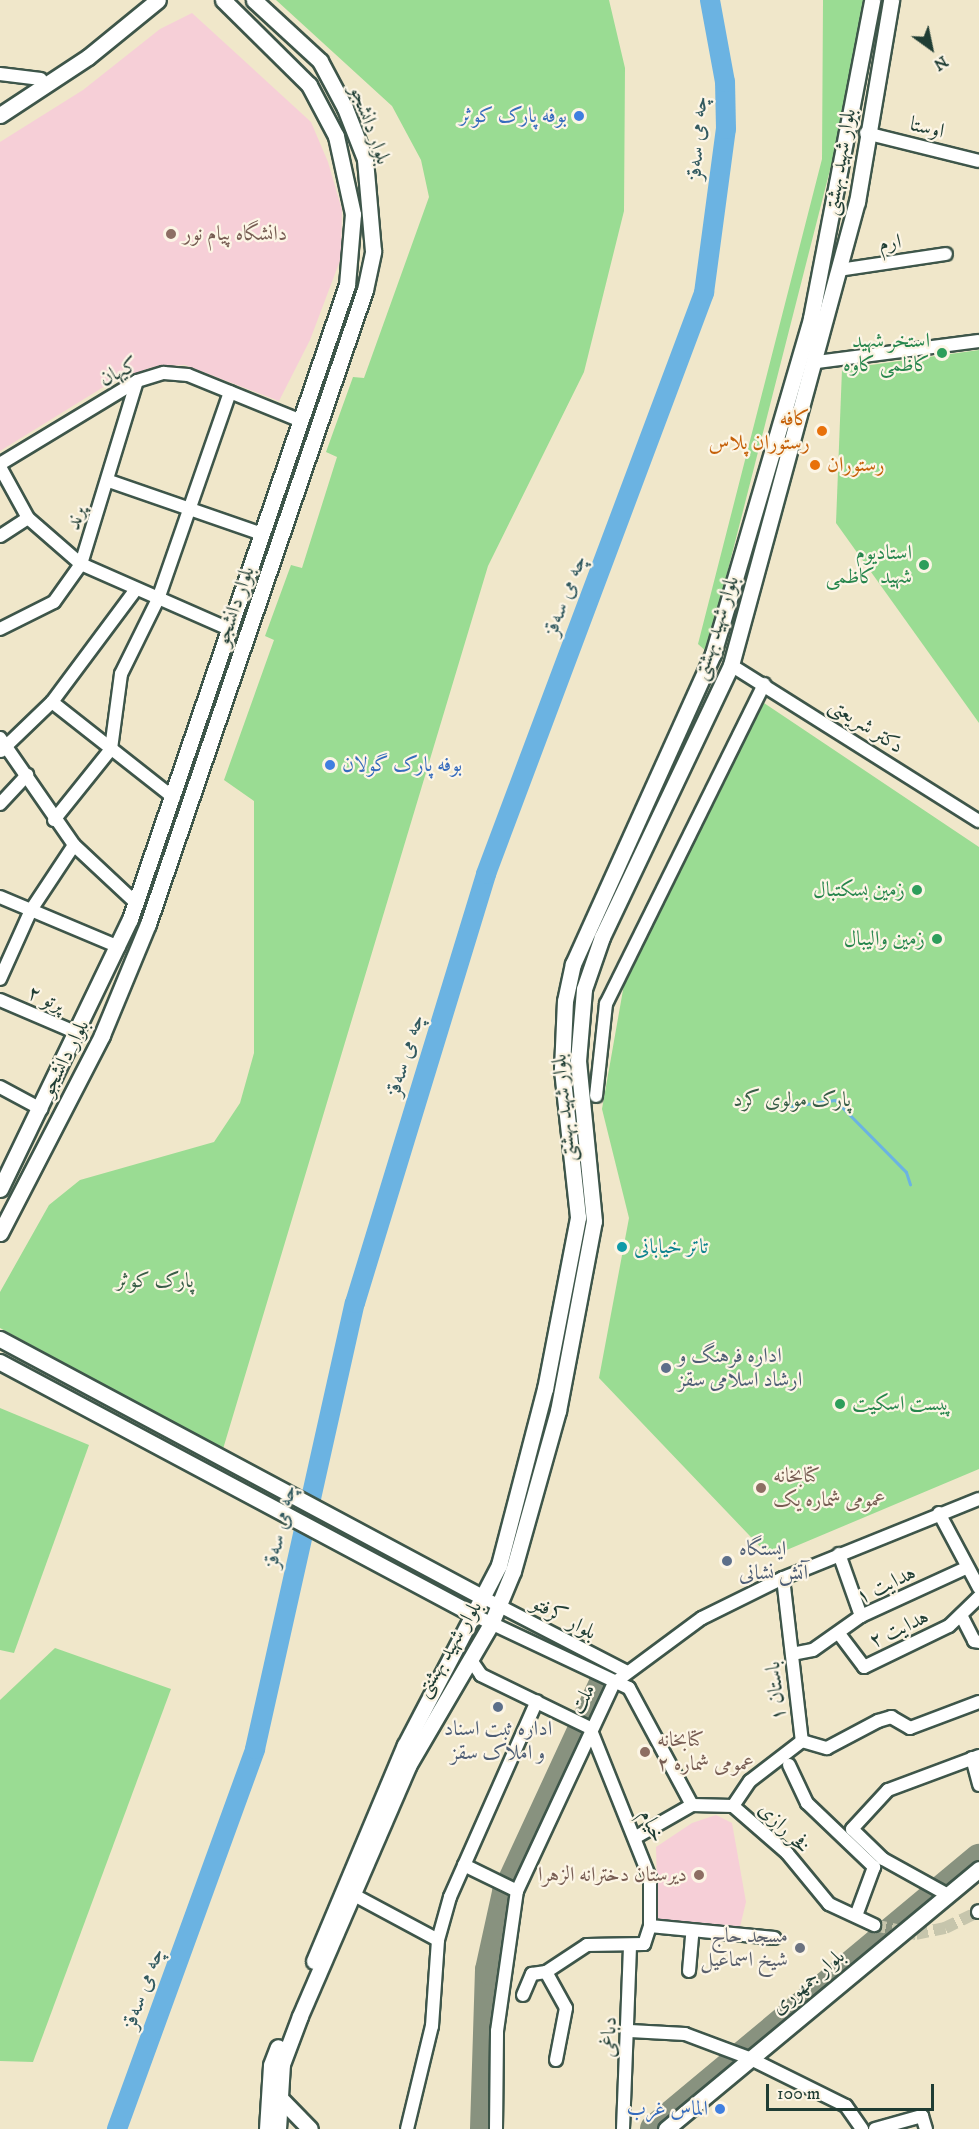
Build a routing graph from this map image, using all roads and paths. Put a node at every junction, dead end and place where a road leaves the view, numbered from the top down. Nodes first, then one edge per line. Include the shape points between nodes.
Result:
1 (144, 0) edge
2 (158, 0) edge
3 (222, 0) edge
4 (254, 0) edge
5 (872, 0) edge
6 (891, 0) edge
7 (0, 74) edge
8 (328, 75) junction
9 (41, 80) junction
10 (309, 85) junction
11 (0, 105) edge
12 (0, 115) edge
13 (866, 133) junction
14 (979, 161) edge
15 (946, 254) dead end
16 (839, 270) junction
17 (979, 341) edge
18 (817, 362) junction
19 (137, 381) junction
20 (230, 392) junction
21 (299, 420) junction
22 (0, 465) edge
23 (109, 481) junction
24 (188, 507) junction
25 (28, 518) junction
26 (262, 534) junction
27 (0, 536) edge
28 (81, 564) junction
29 (134, 592) junction
30 (159, 599) junction
31 (0, 629) edge
32 (231, 630) junction
33 (713, 654) junction
34 (731, 665) junction
35 (764, 684) junction
36 (52, 702) junction
37 (2, 745) edge
38 (111, 749) junction
39 (27, 775) junction
40 (174, 798) junction
41 (0, 804) edge
42 (54, 819) junction
43 (979, 821) edge
44 (74, 845) junction
45 (0, 897) edge
46 (135, 902) junction
47 (31, 910) junction
48 (130, 919) junction
49 (148, 924) junction
50 (119, 947) junction
51 (0, 979) edge
52 (0, 1000) edge
53 (76, 1034) junction
54 (0, 1087) edge
55 (596, 1096) dead end
56 (41, 1109) junction
57 (0, 1189) edge
58 (0, 1233) edge
59 (0, 1340) edge
60 (2, 1364) edge
61 (979, 1499) edge
62 (939, 1513) junction
63 (839, 1554) junction
64 (966, 1568) junction
65 (783, 1578) junction
66 (979, 1587) edge
67 (444, 1588) junction
68 (979, 1597) edge
69 (484, 1598) junction
70 (499, 1606) junction
71 (961, 1615) junction
72 (476, 1616) junction
73 (861, 1616) junction
74 (491, 1624) junction
75 (840, 1635) junction
76 (976, 1641) edge
77 (792, 1654) junction
78 (471, 1660) junction
79 (626, 1671) junction
80 (614, 1683) junction
81 (537, 1701) junction
82 (979, 1702) edge
83 (590, 1728) junction
84 (801, 1742) junction
85 (976, 1757) edge
86 (789, 1765) dead end
87 (979, 1786) edge
88 (979, 1799) edge
89 (692, 1805) junction
90 (733, 1806) junction
91 (636, 1837) junction
92 (464, 1865) junction
93 (979, 1869) edge
94 (517, 1892) junction
95 (948, 1894) junction
96 (354, 1895) junction
97 (856, 1916) junction
98 (874, 1925) tunnel mouth
99 (650, 1926) junction
100 (692, 1933) junction
101 (774, 1938) dead end
102 (438, 1940) junction
103 (630, 1946) junction
104 (689, 1971) dead end
105 (546, 1972) junction
106 (524, 1995) dead end
107 (630, 2031) junction
108 (749, 2058) junction
109 (556, 2060) dead end
110 (274, 2093) junction
111 (868, 2128) edge
112 (267, 2129) edge
113 (278, 2129) edge
114 (310, 2129) edge
115 (407, 2129) edge
116 (496, 2129) edge
117 (623, 2129) edge
118 (666, 2129) edge
119 (926, 2129) edge

1 - 9 main road
2 - 12 main road via 88,57
3 - 10 main road, بلوار دانشجو
4 - 8 main road, بلوار دانشجو via 320,61
5 - 33 main road, بلوار شهید بهشتی via 811,318
6 - 13 main road, بلوار شهید بهشتی
7 - 9 street
8 - 10 main road
8 - 49 main road, بلوار دانشجو via 364,159 373,252 365,290
9 - 11 main road
10 - 21 main road, بلوار دانشجو via 336,136 355,239 347,285
13 - 14 street, اوستا
13 - 16 main road, بلوار شهید بهشتی via 857,202
15 - 16 street, ارم
16 - 18 main road, بلوار شهید بهشتی
17 - 18 street
18 - 34 main road, بلوار شهید بهشتی
19 - 20 street, کیهان via 164,373 188,375
19 - 22 street, کیهان
19 - 23 street, پرند
20 - 21 street, کیهان
20 - 24 street
21 - 26 main road, بلوار دانشجو
22 - 25 street
23 - 24 street
23 - 28 street, پرند
24 - 26 street
24 - 30 street
25 - 27 street
25 - 28 street
26 - 32 main road, بلوار دانشجو
28 - 29 street
28 - 31 street, پرند via 54,602
29 - 30 street
29 - 36 street
30 - 32 street
30 - 38 street via 121,674
32 - 40 main road, بلوار دانشجو
33 - 34 main road
33 - 69 main road, بلوار شهید بهشتی via 573,964 565,1001 562,1069 578,1217 544,1389 499,1565
34 - 35 street, دکتر شریعتی
34 - 70 main road, بلوار شهید بهشتی via 602,937 584,989 578,1061 594,1221 558,1411
35 - 43 street, دکتر شریعتی
35 - 55 street via 606,1004
36 - 37 street
36 - 38 street
37 - 39 street
38 - 40 street
38 - 42 street
39 - 41 street
39 - 42 street
40 - 46 main road, بلوار دانشجو
42 - 44 street
44 - 46 street
44 - 47 street
45 - 47 street
46 - 48 main road, بلوار دانشجو
47 - 50 street
47 - 51 street
48 - 49 main road
48 - 50 main road, بلوار دانشجو
49 - 58 main road, بلوار دانشجو via 102,1035
50 - 53 main road, بلوار دانشجو
52 - 53 street, پرتو ۲
53 - 56 main road, بلوار دانشجو
54 - 56 street
56 - 57 main road, بلوار دانشجو
59 - 67 main road
60 - 67 main road
61 - 62 street, ملت
62 - 63 street, ملت
62 - 64 street
63 - 65 street, ملت
63 - 73 street
64 - 66 street
64 - 73 street, هدایت ۱
65 - 77 street, باستان ۱
65 - 79 street, ملت via 702,1618
67 - 69 main road
67 - 72 main road
68 - 71 street, هدایت ۲
69 - 70 street, بلوار کرفتو
69 - 72 main road, بلوار شهید بهشتی
70 - 74 main road, بلوار شهید بهشتی
70 - 79 street, بلوار کرفتو
71 - 75 street, هدایت ۲ via 933,1635 864,1667
71 - 76 street
72 - 74 street
72 - 110 main road, بلوار شهید بهشتی via 405,1745 271,2065
73 - 75 street, هدایت ۱
74 - 78 main road, بلوار شهید بهشتی
74 - 80 street
75 - 77 street, هدایت ۱ via 813,1650
77 - 84 street, باستان ۱
78 - 81 street via 482,1675
78 - 96 main road, بلوار شهید بهشتی via 432,1718
79 - 80 street, ملت
80 - 83 street, ملت
80 - 89 street via 638,1697
81 - 83 street
81 - 92 street
82 - 84 street via 910,1728 891,1717 878,1720 827,1748
83 - 91 street, خیام
83 - 94 street, ملت
84 - 90 street, باستان ۱ via 766,1765
85 - 87 street
85 - 95 street via 888,1790 852,1829 884,1859
86 - 97 street via 807,1803 874,1867
87 - 88 street
89 - 90 street, فخر رازی
89 - 91 street
90 - 97 street, فخر رازی via 787,1853 829,1904
91 - 99 street, خیام via 650,1878
92 - 94 street
92 - 102 street
93 - 95 main road, بلوار جمهوری
94 - 116 street, ملت via 496,2031
95 - 108 main road, بلوار جمهوری
96 - 102 street
96 - 110 main road, بلوار شهید بهشتی via 282,2064
97 - 98 street, فخر رازی
99 - 100 street
99 - 103 street, خیام via 644,1944
100 - 101 street
100 - 104 street
102 - 115 street via 432,2026
103 - 105 street via 587,1945
103 - 107 street, دباغی
105 - 106 street via 531,1974
105 - 109 street via 566,2008
107 - 108 street via 685,2034
107 - 117 street, دباغی
108 - 111 street via 846,2106
108 - 118 main road, بلوار جمهوری
110 - 112 main road, بلوار شهید بهشتی
110 - 113 main road, بلوار شهید بهشتی
110 - 114 main road
111 - 119 street via 922,2116

